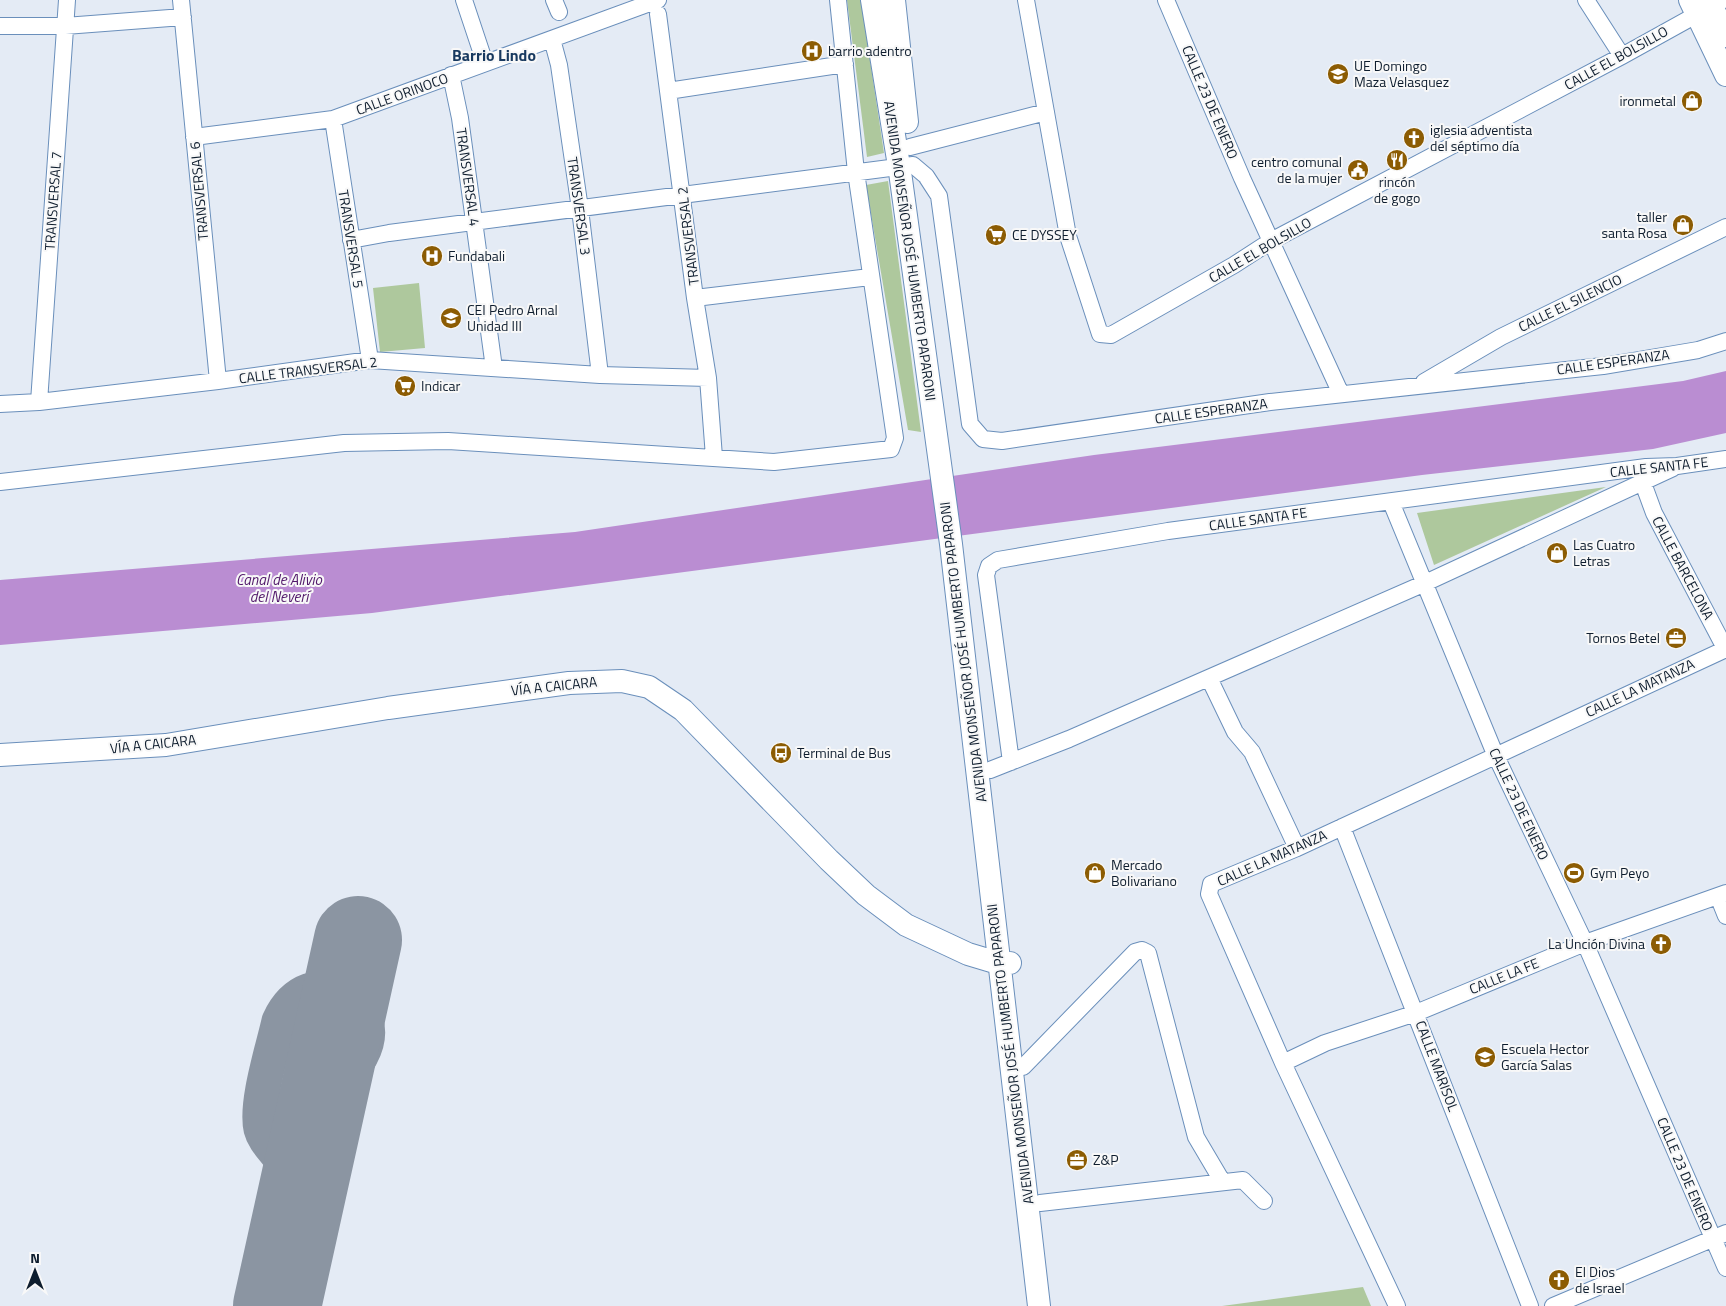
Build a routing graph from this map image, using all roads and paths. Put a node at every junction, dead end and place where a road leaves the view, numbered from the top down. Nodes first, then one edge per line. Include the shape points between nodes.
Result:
1 (67, 0) edge
2 (181, 0) edge
3 (464, 0) edge
4 (838, 0) edge
5 (872, 0) edge
6 (894, 0) edge
7 (1026, 0) edge
8 (1166, 0) edge
9 (1586, 0) edge
10 (1706, 4) edge
11 (658, 7) edge
12 (183, 17) junction
13 (0, 26) edge
14 (65, 26) junction
15 (1726, 36) edge
16 (552, 39) junction
17 (1622, 56) junction
18 (485, 63) junction
19 (845, 64) junction
20 (451, 76) junction
21 (1726, 76) edge
22 (668, 91) junction
23 (1046, 112) junction
24 (333, 119) junction
25 (194, 137) junction
26 (907, 159) junction
27 (856, 172) junction
28 (683, 195) junction
29 (580, 209) junction
30 (474, 223) junction
31 (1726, 227) edge
32 (351, 240) junction
33 (1271, 241) junction
34 (870, 277) junction
35 (695, 298) junction
36 (1726, 341) edge
37 (370, 360) junction
38 (494, 368) junction
39 (600, 375) junction
40 (708, 378) junction
41 (218, 381) junction
42 (1418, 386) junction
43 (1341, 394) junction
44 (39, 402) junction
45 (0, 404) edge
46 (714, 457) junction
47 (1726, 459) edge
48 (1677, 466) junction
49 (0, 482) edge
50 (1643, 483) junction
51 (1391, 502) junction
52 (958, 544) junction
53 (1423, 584) junction
54 (1726, 649) edge
55 (1209, 678) junction
56 (1495, 754) junction
57 (0, 755) edge
58 (1011, 762) junction
59 (990, 770) junction
60 (1342, 827) junction
61 (1297, 848) junction
62 (1722, 894) edge
63 (1726, 916) edge
64 (1585, 943) junction
65 (1004, 963) junction
66 (1416, 1012) junction
67 (1283, 1062) junction
68 (1023, 1067) junction
69 (1222, 1181) junction
70 (1264, 1201) dead end
71 (1040, 1203) junction
72 (1720, 1236) edge
73 (1726, 1268) edge
74 (1038, 1306) edge
75 (1053, 1306) edge
76 (1397, 1306) edge
77 (1530, 1306) edge
78 (1553, 1306) edge

1 - 14 street, TRANSVERSAL 7
2 - 12 street, TRANSVERSAL 6
3 - 18 street
4 - 19 street
5 - 26 street, AVENIDA MONSEÑOR JOSÉ HUMBERTO PAPARONI
6 - 26 street, AVENIDA MONSEÑOR JOSÉ HUMBERTO PAPARONI
7 - 23 street, CALLE EL BOLSILLO
8 - 33 street, CALLE 23 DE ENERO
9 - 17 street
10 - 15 street
10 - 17 street, CALLE EL BOLSILLO
10 - 21 street
11 - 16 street, CALLE ORINOCO
11 - 22 street, TRANSVERSAL 2
12 - 14 street
12 - 25 street, TRANSVERSAL 6
13 - 14 street
14 - 44 street, TRANSVERSAL 7
16 - 18 street, CALLE ORINOCO
16 - 29 street, TRANSVERSAL 3 via 559,65
17 - 33 street, CALLE EL BOLSILLO
18 - 20 street, CALLE ORINOCO
19 - 22 street
19 - 27 street
20 - 24 street, CALLE ORINOCO
20 - 30 street, TRANSVERSAL 4
22 - 28 street, TRANSVERSAL 2
23 - 26 street
23 - 33 street, CALLE EL BOLSILLO via 1068,236 1100,334 1111,335
24 - 25 street, CALLE ORINOCO
24 - 32 street, TRANSVERSAL 5
25 - 41 street, TRANSVERSAL 6
26 - 27 street
26 - 43 street, CALLE ESPERANZA via 926,176 939,196 970,424 983,439 1002,441
26 - 52 street, AVENIDA MONSEÑOR JOSÉ HUMBERTO PAPARONI
27 - 28 street
27 - 34 street
28 - 29 street
28 - 35 street, TRANSVERSAL 2
29 - 30 street
29 - 39 street, TRANSVERSAL 3
30 - 32 street
30 - 38 street, TRANSVERSAL 4
31 - 42 street, CALLE EL SILENCIO via 1501,337
32 - 37 street, TRANSVERSAL 5
33 - 43 street, CALLE 23 DE ENERO
34 - 35 street
34 - 46 street via 895,438 891,448 774,462
35 - 40 street, TRANSVERSAL 2
36 - 42 street, CALLE ESPERANZA via 1698,350 1603,366
37 - 38 street, CALLE TRANSVERSAL 2
37 - 41 street, CALLE TRANSVERSAL 2
38 - 39 street, CALLE TRANSVERSAL 2
39 - 40 street, CALLE TRANSVERSAL 2
40 - 46 street, TRANSVERSAL 2
41 - 44 street, CALLE TRANSVERSAL 2
42 - 43 street, CALLE ESPERANZA
44 - 45 street, CALLE TRANSVERSAL 2
46 - 49 street via 448,441 344,443
47 - 48 street, CALLE SANTA FE
48 - 50 street
48 - 51 street, CALLE SANTA FE via 1646,467
50 - 53 street
50 - 54 street, CALLE BARCELONA via 1654,513
51 - 53 street, CALLE 23 DE ENERO
51 - 58 street, CALLE SANTA FE via 1158,533 998,560 988,566 986,575
52 - 59 street, AVENIDA MONSEÑOR JOSÉ HUMBERTO PAPARONI
52 - 65 street, AVENIDA MONSEÑOR JOSÉ HUMBERTO PAPARONI
53 - 55 street
53 - 56 street, CALLE 23 DE ENERO
54 - 56 street, CALLE LA MATANZA
55 - 58 street
55 - 61 street via 1235,732 1252,752
56 - 60 street, CALLE LA MATANZA
56 - 64 street, CALLE 23 DE ENERO
57 - 65 street, VÍA A CAICARA via 166,745 398,707 569,683 622,681 649,687 682,710 829,860 866,895 906,925 968,954
58 - 59 street
59 - 65 street, AVENIDA MONSEÑOR JOSÉ HUMBERTO PAPARONI
60 - 61 street, CALLE LA MATANZA
60 - 66 street, CALLE MARISOL
61 - 67 street, CALLE LA MATANZA via 1211,884 1209,888
62 - 63 street
62 - 64 street, CALLE LA FE
64 - 66 street, CALLE LA FE
64 - 72 street, CALLE 23 DE ENERO
65 - 68 street, AVENIDA MONSEÑOR JOSÉ HUMBERTO PAPARONI
65 - 74 street, AVENIDA MONSEÑOR JOSÉ HUMBERTO PAPARONI
66 - 67 street, CALLE LA FE via 1325,1043
66 - 77 street, CALLE MARISOL
67 - 76 street, CALLE LA MATANZA
68 - 69 street via 1135,952 1142,950 1148,954 1196,1137
68 - 71 street, AVENIDA MONSEÑOR JOSÉ HUMBERTO PAPARONI
69 - 70 street via 1243,1180
69 - 71 street
71 - 75 street, AVENIDA MONSEÑOR JOSÉ HUMBERTO PAPARONI
72 - 73 street, CALLE 23 DE ENERO
72 - 78 street

